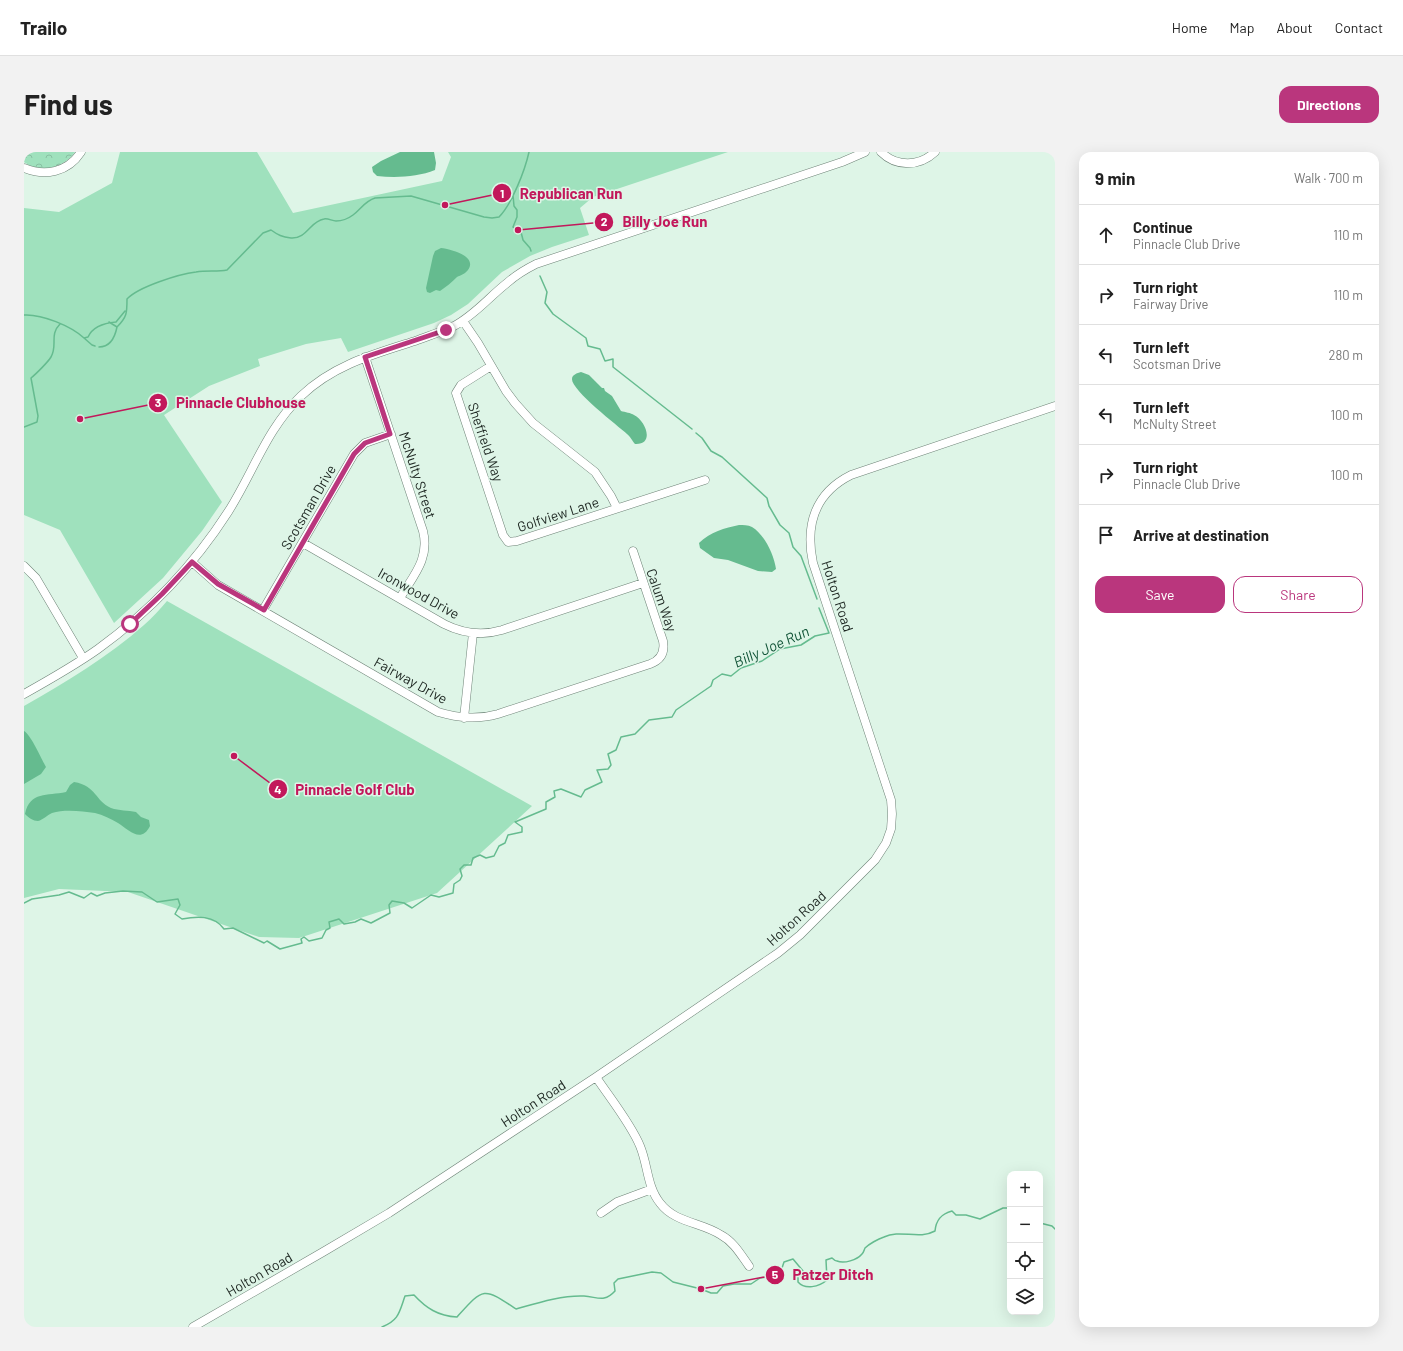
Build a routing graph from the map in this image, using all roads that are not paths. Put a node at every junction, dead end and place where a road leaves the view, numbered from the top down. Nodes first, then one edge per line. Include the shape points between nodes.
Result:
1 (81, 152) edge
2 (864, 152) edge
3 (881, 152) edge
4 (935, 152) edge
5 (24, 168) edge
6 (463, 320) junction
7 (365, 357) junction
8 (491, 366) junction
9 (1055, 406) edge
10 (390, 434) junction
11 (705, 480) dead end
12 (617, 508) junction
13 (507, 540) joint
14 (303, 542) junction
15 (633, 551) dead end
16 (192, 562) junction
17 (24, 566) edge
18 (643, 583) junction
19 (400, 598) junction
20 (264, 610) junction
21 (473, 633) junction
22 (661, 657) joint
23 (83, 658) junction
24 (24, 694) edge
25 (464, 718) junction
26 (596, 1077) junction
27 (652, 1189) junction
28 (601, 1213) dead end
29 (749, 1266) dead end
30 (193, 1327) edge

1 - 5 street via 72,162 57,171 40,173
2 - 6 street via 842,162 536,264 508,282
3 - 4 street via 898,163 910,164 925,160
6 - 7 street via 434,334
6 - 8 street
7 - 10 street, McNulty Street
7 - 16 street via 326,376 289,408 272,431 228,512
8 - 12 street via 524,414 595,472
8 - 13 street, Sheffield Way via 461,385 456,392
9 - 26 street, Holton Road via 858,472 838,482 821,500 811,524 811,555 891,800 891,829 886,843 868,869 778,953
10 - 14 street, Scotsman Drive via 368,441 354,454
10 - 19 street, McNulty Street via 425,542 421,563
11 - 12 street, Golfview Lane
12 - 13 street, Golfview Lane via 516,541
14 - 19 street, Ironwood Drive
14 - 20 street, Scotsman Drive
15 - 18 street, Calum Way
16 - 20 street, Fairway Drive via 218,584
16 - 23 street via 135,619
17 - 23 street via 36,578
18 - 21 street, Ironwood Drive via 502,630
18 - 22 street, Calum Way via 663,641
19 - 21 street, Ironwood Drive via 450,627
20 - 25 street, Fairway Drive via 438,712
21 - 25 street
22 - 25 street, Fairway Drive via 654,663 498,714 483,718
23 - 24 street
26 - 27 street via 637,1138
26 - 30 street, Holton Road via 389,1213
27 - 28 street via 617,1202
27 - 29 street via 660,1203 672,1215 728,1239

